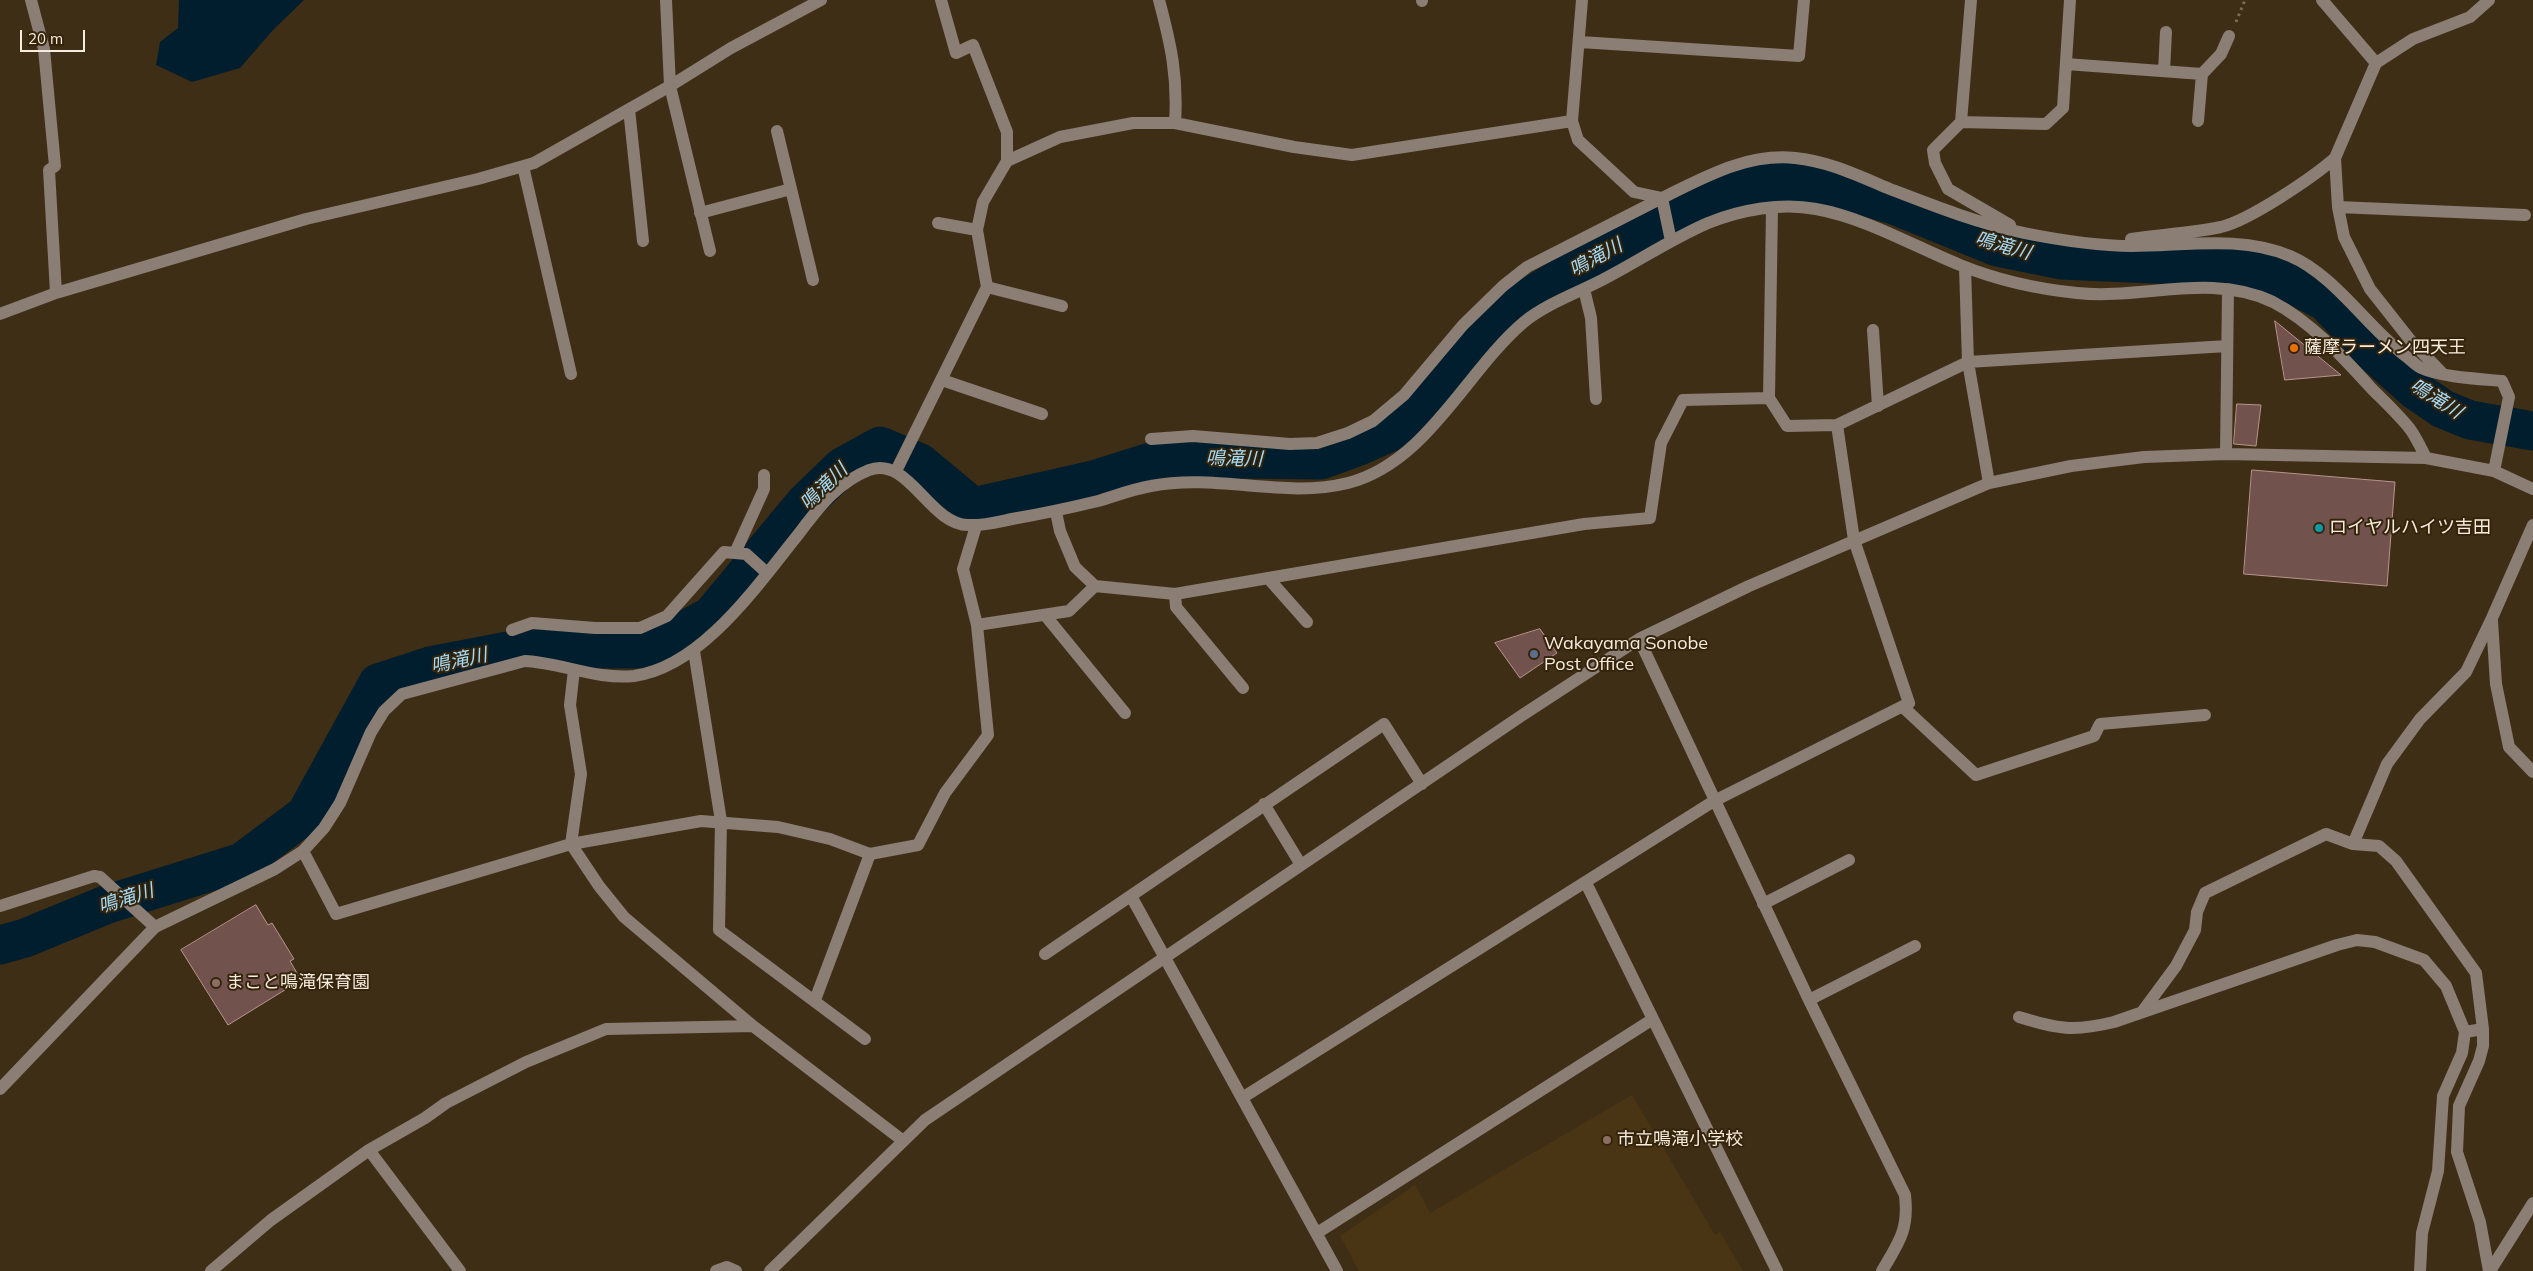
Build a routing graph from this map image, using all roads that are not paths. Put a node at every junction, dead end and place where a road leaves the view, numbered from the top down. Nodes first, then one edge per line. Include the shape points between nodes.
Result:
1 (31, 0) edge
2 (666, 0) edge
3 (821, 0) edge
4 (941, 0) edge
5 (1159, 0) edge
6 (1582, 0) edge
7 (1804, 0) edge
8 (1972, 0) edge
9 (2070, 0) edge
10 (2322, 0) edge
11 (2490, 0) edge
12 (2166, 32) dead end
13 (2229, 36) road end
14 (1580, 42) junction
15 (2376, 63) junction
16 (2066, 64) junction
17 (2164, 71) junction
18 (2202, 74) junction
19 (670, 86) junction
20 (630, 109) junction
21 (1572, 121) junction
22 (2198, 121) dead end
23 (1961, 122) junction
24 (1175, 123) junction
25 (777, 131) dead end
26 (2335, 158) junction
27 (1007, 161) junction
28 (523, 166) junction
29 (791, 189) junction
30 (1662, 202) junction
31 (2338, 207) junction
32 (1772, 208) junction
33 (700, 213) junction
34 (2525, 215) dead end
35 (938, 223) dead end
36 (977, 230) junction
37 (2023, 233) junction
38 (1670, 236) junction
39 (643, 241) dead end
40 (2096, 244) junction
41 (710, 251) dead end
42 (1965, 267) junction
43 (814, 280) dead end
44 (987, 287) junction
45 (1584, 289) junction
46 (2228, 289) junction
47 (56, 293) junction
48 (1062, 306) dead end
49 (0, 314) edge
50 (1872, 330) dead end
51 (2227, 346) junction
52 (1968, 362) junction
53 (2442, 372) junction
54 (571, 374) dead end
55 (942, 380) junction
56 (1769, 398) junction
57 (1596, 399) dead end
58 (1878, 406) junction
59 (1042, 414) dead end
60 (1837, 425) junction
61 (1150, 439) dead end
62 (2226, 454) junction
63 (2426, 458) junction
64 (898, 467) junction
65 (2494, 471) junction
66 (764, 475) dead end
67 (1990, 483) junction
68 (2533, 489) edge
69 (1056, 512) junction
70 (2533, 525) edge
71 (976, 526) junction
72 (1854, 540) junction
73 (741, 553) junction
74 (766, 570) junction
75 (1268, 578) junction
76 (1095, 586) junction
77 (1174, 594) junction
78 (1045, 615) junction
79 (2492, 618) junction
80 (1307, 622) dead end
81 (977, 625) junction
82 (512, 630) dead end
83 (1639, 639) junction
84 (694, 651) junction
85 (574, 670) junction
86 (1243, 688) dead end
87 (1903, 706) junction
88 (1125, 712) dead end
89 (2205, 715) dead end
90 (2533, 772) edge
91 (1422, 784) junction
92 (1714, 801) junction
93 (1264, 804) junction
94 (721, 821) junction
95 (572, 844) junction
96 (2353, 844) junction
97 (303, 851) junction
98 (870, 854) junction
99 (1849, 860) dead end
100 (1301, 865) junction
101 (1586, 883) junction
102 (1131, 896) junction
103 (1764, 904) junction
104 (0, 906) edge
105 (155, 927) junction
106 (1915, 946) dead end
107 (1044, 954) dead end
108 (1165, 956) junction
109 (814, 1000) junction
110 (1809, 1000) junction
111 (2142, 1012) junction
112 (2019, 1017) dead end
113 (1653, 1020) junction
114 (753, 1026) junction
115 (2483, 1029) junction
116 (2465, 1032) junction
117 (865, 1038) dead end
118 (0, 1089) edge
119 (1242, 1098) junction
120 (902, 1140) junction
121 (370, 1150) junction
122 (2533, 1204) edge
123 (1317, 1233) junction
124 (210, 1271) edge
125 (460, 1271) edge
126 (716, 1271) edge
127 (736, 1271) edge
128 (770, 1271) edge
129 (1337, 1271) edge
130 (1776, 1271) edge
131 (1882, 1271) edge
132 (2420, 1271) edge
133 (2490, 1271) edge

1 - 47 street via 44,49 55,166 49,170
2 - 19 street
3 - 19 street via 731,48
4 - 27 street via 956,53 973,45 1007,132
5 - 24 street via 1173,52 1177,90
6 - 14 street
7 - 14 street via 1798,56
8 - 23 street
9 - 16 street
10 - 15 street
11 - 15 street via 2470,17 2412,39
12 - 17 street
13 - 18 street via 2221,54
14 - 21 street
15 - 26 street
16 - 17 street
16 - 23 street via 2063,108 2046,124
17 - 18 street
18 - 22 street
19 - 20 street
19 - 33 street
20 - 28 street via 534,163
20 - 39 street
21 - 24 street via 1352,154 1294,147
21 - 30 street via 1578,140 1634,192
23 - 37 street via 1933,150 1935,163 1948,189
24 - 27 street via 1133,123 1060,137
25 - 29 street
26 - 31 street
26 - 40 street via 2246,217 2222,226
27 - 36 street via 983,202
28 - 47 street via 306,219
28 - 54 street
29 - 33 street
29 - 43 street
30 - 37 street via 1718,170 1751,161 1794,158 1834,166 1956,216
30 - 38 street
30 - 61 street via 1527,267 1463,325 1404,395 1373,421 1348,433 1317,442 1290,444 1193,436
31 - 34 street
31 - 53 street via 2344,236 2370,290
32 - 38 street via 1742,212
32 - 42 street via 1814,208 1862,222
32 - 56 street
33 - 41 street
35 - 36 street
36 - 44 street
37 - 40 street
38 - 45 street
40 - 53 street via 2224,243 2263,248 2291,256 2322,276 2395,348 2421,368
42 - 46 street via 2013,282 2079,294
42 - 52 street
44 - 48 street
44 - 55 street
45 - 57 street via 1590,318
45 - 69 street via 1530,316 1494,349 1438,421 1400,457 1351,482 1295,490 1216,482 1153,485
46 - 51 street
46 - 63 street via 2277,304 2331,344 2412,431
47 - 49 street
50 - 58 street
51 - 52 street
51 - 62 street
52 - 58 street
52 - 67 street
53 - 65 street via 2458,377 2502,381 2509,397
55 - 59 street
55 - 64 street
56 - 60 street via 1788,426
56 - 75 street via 1683,400 1661,443 1650,518 1584,524
58 - 60 street
60 - 72 street
62 - 63 street
62 - 67 street via 2144,457 2071,466
63 - 65 street
64 - 71 street via 950,520 957,525
64 - 74 street via 868,470 830,494
65 - 68 street
66 - 73 street via 764,490
67 - 72 street
69 - 71 street
69 - 76 street via 1074,568
70 - 79 street
71 - 81 street via 963,569
72 - 83 street
72 - 87 street via 1910,703
73 - 74 street
73 - 82 street via 724,552 667,616 640,628 532,623
74 - 84 street via 712,636
75 - 77 street
75 - 80 street
76 - 77 street
76 - 78 street via 1069,611
77 - 86 street via 1176,607
78 - 81 street
78 - 88 street
79 - 90 street via 2496,684 2509,747
79 - 96 street via 2466,672 2420,718 2387,764
81 - 98 street via 988,735 945,793 918,845
83 - 91 street
83 - 92 street
84 - 85 street via 676,663 639,675 610,677
84 - 94 street
85 - 95 street via 570,705 581,774
85 - 97 street via 545,662 525,661 402,694 384,711 370,732 340,803 324,828
87 - 89 street via 1976,775 2094,736 2100,724
87 - 92 street
91 - 93 street via 1384,724
91 - 100 street
92 - 101 street
92 - 103 street
93 - 100 street
93 - 102 street
94 - 95 street via 702,821
94 - 98 street via 778,827 830,838
94 - 109 street via 719,930
95 - 97 street via 336,914
95 - 114 street via 598,886 624,917
96 - 111 street via 2326,834 2205,893 2188,944
96 - 115 street via 2379,846 2396,861 2476,973
97 - 105 street via 275,869
98 - 109 street
99 - 103 street
100 - 108 street
101 - 113 street
101 - 119 street
102 - 107 street
102 - 108 street
103 - 110 street
104 - 105 street via 94,876 100,877
105 - 118 street
106 - 110 street
108 - 119 street
108 - 120 street via 925,1120
109 - 117 street
110 - 131 street via 1905,1196 1907,1217 1901,1239
111 - 112 street via 2085,1029 2057,1028
111 - 116 street via 2337,944 2357,940 2375,942 2424,960 2446,986
113 - 123 street
113 - 130 street
114 - 120 street
114 - 121 street via 606,1029 526,1062 446,1103
115 - 116 street
115 - 133 street via 2478,1061 2458,1106 2458,1152 2480,1222
116 - 132 street via 2462,1053 2443,1096 2438,1171 2422,1233
119 - 123 street
120 - 128 street
121 - 124 street via 271,1220
121 - 125 street
122 - 133 street
123 - 129 street
126 - 127 street via 726,1267

